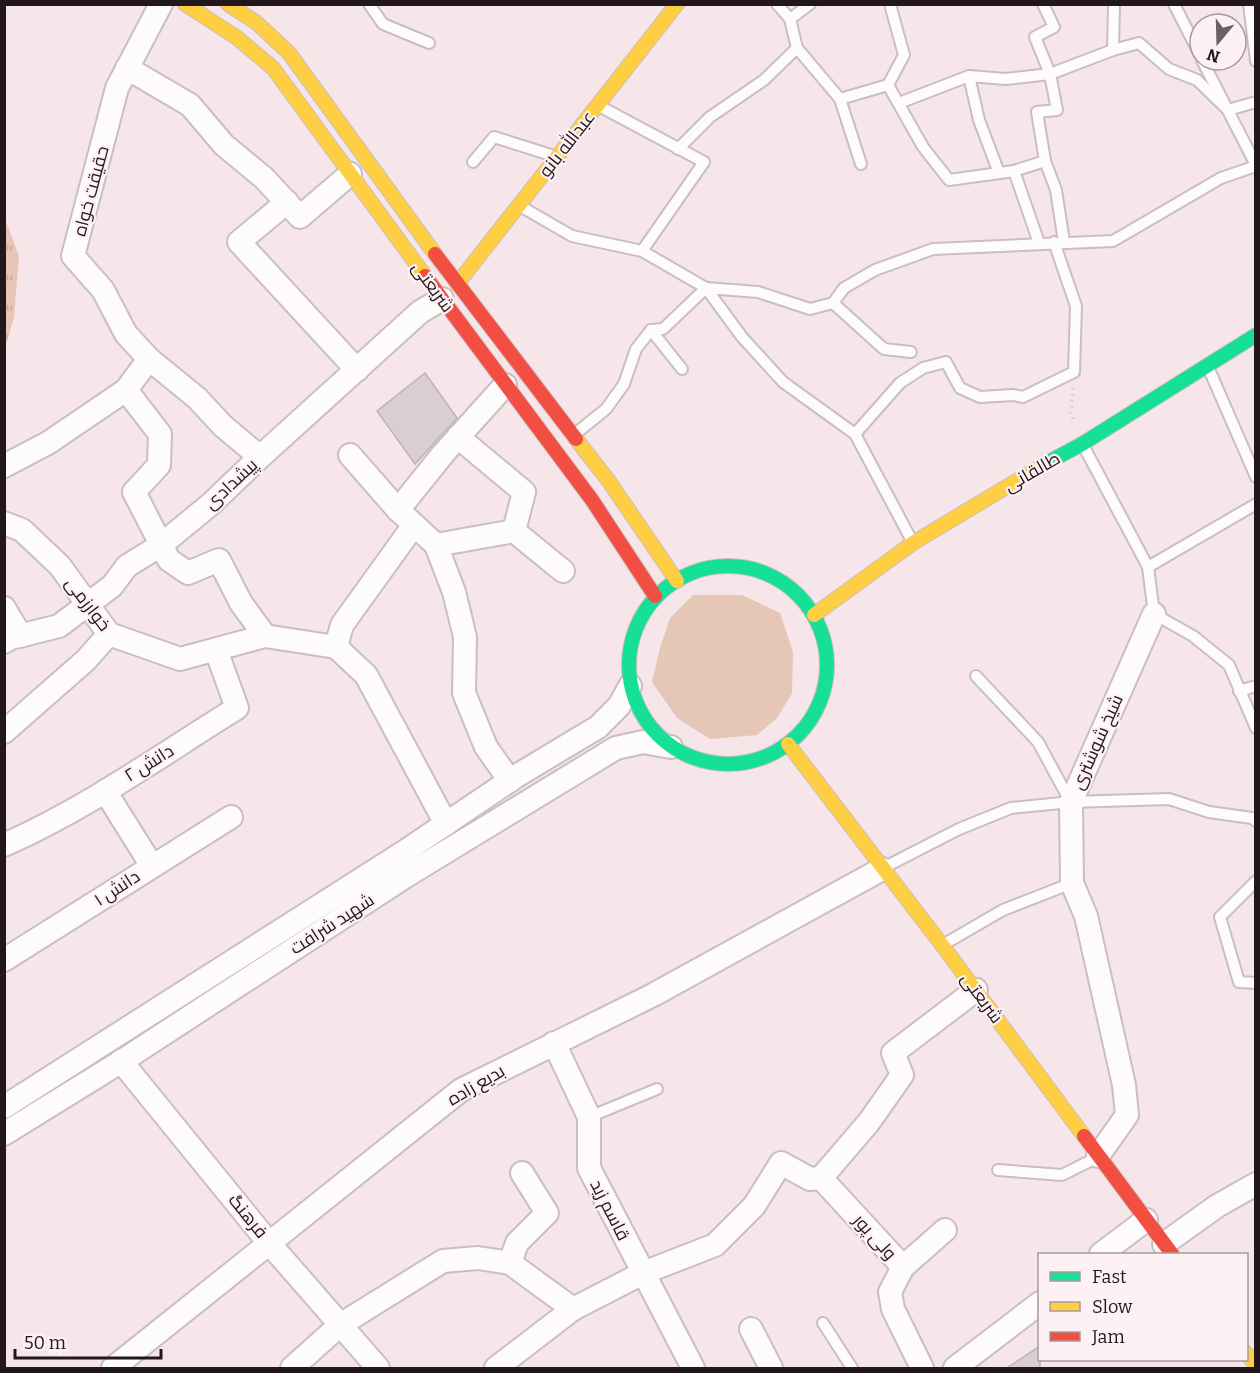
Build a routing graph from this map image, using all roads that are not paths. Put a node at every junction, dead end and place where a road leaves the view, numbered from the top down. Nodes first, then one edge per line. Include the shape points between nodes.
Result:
1 (161, 4) edge
2 (185, 4) edge
3 (228, 4) edge
4 (369, 4) edge
5 (777, 4) edge
6 (810, 4) edge
7 (890, 4) edge
8 (1043, 4) edge
9 (1114, 4) edge
10 (1174, 4) edge
11 (1249, 4) edge
12 (665, 10) edge
13 (790, 19) junction
14 (1188, 31) edge
15 (429, 43) dead end
16 (797, 48) junction
17 (1113, 50) junction
18 (1256, 62) edge
19 (127, 68) junction
20 (1208, 72) edge
21 (1050, 74) junction
22 (969, 76) junction
23 (888, 85) junction
24 (840, 99) junction
25 (1256, 102) edge
26 (899, 103) junction
27 (598, 105) junction
28 (1228, 110) junction
29 (678, 149) junction
30 (557, 157) junction
31 (1045, 161) junction
32 (473, 162) dead end
33 (861, 164) dead end
34 (1256, 165) edge
35 (1014, 171) junction
36 (999, 173) junction
37 (350, 174) junction
38 (287, 202) junction
39 (519, 205) junction
40 (1059, 242) junction
41 (1039, 243) junction
42 (642, 251) junction
43 (706, 288) junction
44 (450, 291) junction
45 (833, 303) junction
46 (651, 330) junction
47 (1256, 334) edge
48 (911, 352) dead end
49 (149, 358) junction
50 (1207, 365) junction
51 (682, 369) dead end
52 (357, 370) junction
53 (505, 385) junction
54 (126, 390) junction
55 (855, 434) junction
56 (574, 435) junction
57 (458, 437) junction
58 (1082, 444) junction
59 (350, 455) dead end
60 (260, 457) junction
61 (4, 466) edge
62 (1256, 477) edge
63 (1256, 504) edge
64 (406, 517) junction
65 (6, 522) edge
66 (514, 531) junction
67 (914, 543) junction
68 (161, 545) junction
69 (436, 545) junction
70 (1148, 567) junction
71 (563, 571) dead end
72 (677, 581) junction
73 (655, 596) junction
74 (89, 604) junction
75 (4, 609) edge
76 (1154, 614) junction
77 (814, 615) junction
78 (109, 634) junction
79 (265, 636) junction
80 (13, 639) edge
81 (336, 647) junction
82 (216, 650) junction
83 (976, 676) dead end
84 (630, 686) junction
85 (1256, 686) edge
86 (1239, 691) junction
87 (1256, 728) edge
88 (4, 732) edge
89 (788, 744) junction
90 (671, 747) junction
91 (510, 781) junction
92 (105, 791) junction
93 (1071, 802) junction
94 (231, 817) dead end
95 (1256, 821) edge
96 (446, 824) junction
97 (4, 845) edge
98 (152, 866) junction
99 (882, 869) junction
100 (1256, 881) edge
101 (1072, 883) junction
102 (942, 945) junction
103 (4, 960) edge
104 (1256, 983) edge
105 (975, 990) junction
106 (554, 1043) junction
107 (121, 1061) junction
108 (657, 1089) dead end
109 (4, 1107) edge
110 (590, 1118) junction
111 (4, 1134) edge
112 (1098, 1156) junction
113 (998, 1170) dead end
114 (522, 1173) dead end
115 (821, 1178) junction
116 (1256, 1184) edge
117 (1146, 1220) junction
118 (945, 1230) dead end
119 (269, 1243) junction
120 (1168, 1249) edge
121 (1102, 1253) edge
122 (510, 1263) junction
123 (903, 1267) junction
124 (643, 1273) junction
125 (1038, 1305) edge
126 (573, 1309) junction
127 (823, 1323) dead end
128 (340, 1325) junction
129 (751, 1329) dead end
130 (114, 1368) edge
131 (292, 1368) edge
132 (378, 1368) edge
133 (496, 1368) edge
134 (693, 1368) edge
135 (771, 1368) edge
136 (852, 1368) edge
137 (922, 1368) edge
138 (955, 1368) edge

1 - 19 street, حقیقت خواه
2 - 37 main road, شریعتی via 236,37 273,68
3 - 44 main road, شریعتی via 257,23 289,53
4 - 15 lane via 383,24
5 - 13 lane
6 - 13 lane
7 - 23 lane via 904,55
8 - 21 lane via 1054,27 1035,37
9 - 17 lane
10 - 14 lane
11 - 18 lane
12 - 27 main road, عبدالله بانو
13 - 16 lane
16 - 24 lane
16 - 29 lane via 764,80 710,117
17 - 21 lane
17 - 28 lane via 1139,43 1169,69 1197,80
19 - 38 street via 190,105 224,145
19 - 49 street, حقیقت خواه via 117,88 74,256 103,290 126,334
20 - 28 lane
21 - 22 lane via 1006,79
21 - 31 lane via 1057,110 1037,112
22 - 26 lane
22 - 36 lane via 979,120
23 - 24 lane
23 - 26 lane
24 - 33 lane
25 - 28 lane
26 - 36 lane via 923,147 950,180
27 - 29 lane
27 - 30 main road, عبدالله بانو
28 - 34 lane
29 - 42 lane via 704,162
30 - 32 lane via 494,137
30 - 39 main road, عبدالله بانو
31 - 35 lane
31 - 40 lane via 1056,190
34 - 40 lane via 1221,178 1113,241
35 - 36 lane
35 - 41 lane
37 - 38 street via 300,217
37 - 44 main road, شریعتی
38 - 52 street via 239,242
39 - 42 lane via 572,236
39 - 44 main road, عبدالله بانو
40 - 41 lane
40 - 55 lane via 1076,306 1074,372 1023,398 980,397 960,388 946,362 923,368 900,383
41 - 45 lane via 933,249 875,270 844,288
42 - 43 lane
43 - 45 lane via 758,292 810,309
43 - 46 lane via 663,329
43 - 55 lane via 742,337 783,382
44 - 52 street, پیشدادی via 420,312
44 - 53 main road, شریعتی
44 - 56 main road, شریعتی
45 - 48 lane via 884,349
46 - 51 lane
46 - 56 lane via 636,349 624,384 606,409
47 - 50 main road, طالقانی
49 - 54 street
49 - 60 street, حقیقت خواه
50 - 58 main road, طالقانی
50 - 62 lane
52 - 60 street, پیشدادی
53 - 57 street
53 - 73 main road, شریعتی via 592,500
54 - 61 street via 48,443
54 - 68 street via 160,434 159,465 134,492
55 - 67 lane
56 - 72 main road, شریعتی
57 - 64 street
57 - 66 street via 524,492
58 - 67 main road, طالقانی
58 - 70 lane
59 - 64 street
60 - 68 street, پیشدادی
63 - 70 lane
64 - 69 street
64 - 81 street via 342,625
65 - 74 street, خوارزمی via 22,530 60,566
66 - 69 street
66 - 71 street
67 - 77 main road, طالقانی
68 - 74 street, پیشدادی via 127,566 112,586
68 - 79 street via 169,560 188,573 219,560 241,603
69 - 91 street via 454,592 465,637 464,693 486,747
70 - 76 lane
72 - 73 main road
72 - 77 main road via 694,571 728,566 762,572 792,589
73 - 84 main road via 641,615 629,650
74 - 78 street, خوارزمی
74 - 80 street, پیشدادی via 59,626
75 - 80 street
76 - 86 lane via 1193,636 1228,665
76 - 93 street, شیخ شوشتری
77 - 89 main road via 825,642 827,670 822,698 808,724
78 - 82 street, خوارزمی via 180,659
78 - 88 street via 86,660
79 - 81 street
79 - 82 street, خوارزمی
81 - 96 street via 366,675
82 - 92 street, دانش ۲ via 237,708
83 - 93 lane via 1038,742
84 - 90 main road via 645,720
84 - 91 street, شهید شرافت via 619,706 598,727
85 - 86 lane
86 - 87 lane
89 - 90 main road via 761,759 730,764 699,760
89 - 99 main road, شریعتی
90 - 107 street, شهید شرافت via 643,742 616,748 406,876
91 - 96 street, شهید شرافت
92 - 97 street, دانش ۲
92 - 98 street
93 - 95 lane via 1169,799
93 - 99 lane via 1011,808 959,829
93 - 101 street, شیخ شوشتری
94 - 98 street, دانش ۱
96 - 109 street, شهید شرافت
98 - 103 street, دانش ۱
99 - 102 main road, شریعتی
99 - 106 street, بدیع زاده via 653,995
100 - 104 lane via 1220,917 1239,982
101 - 102 lane via 1003,910
101 - 112 street, شیخ شوشتری via 1086,916 1124,1085 1127,1115
102 - 105 main road, شریعتی
105 - 112 main road, شریعتی
105 - 115 street via 892,1053 902,1075
106 - 110 street, قاسم زید
106 - 119 street, بدیع زاده via 461,1090
107 - 111 street, شهید شرافت
107 - 119 street, فرهنگ
108 - 110 lane
110 - 124 street, قاسم زید via 589,1168
112 - 113 lane via 1062,1175
112 - 117 main road, شریعتی
114 - 122 street via 547,1213 517,1243
115 - 123 street, ولی پور
115 - 124 street via 810,1179 782,1163 754,1206 715,1245
116 - 120 street via 1217,1206
117 - 120 main road, شریعتی
117 - 121 street
118 - 123 street
119 - 128 street, فرهنگ
119 - 130 street, بدیع زاده
122 - 126 street
122 - 128 street via 478,1258 443,1261
123 - 137 street, ولی پور via 891,1292 893,1309
124 - 126 street
124 - 134 street, قاسم زید
125 - 138 street
126 - 133 street
127 - 136 lane
128 - 131 street
128 - 132 street, فرهنگ
129 - 135 street

